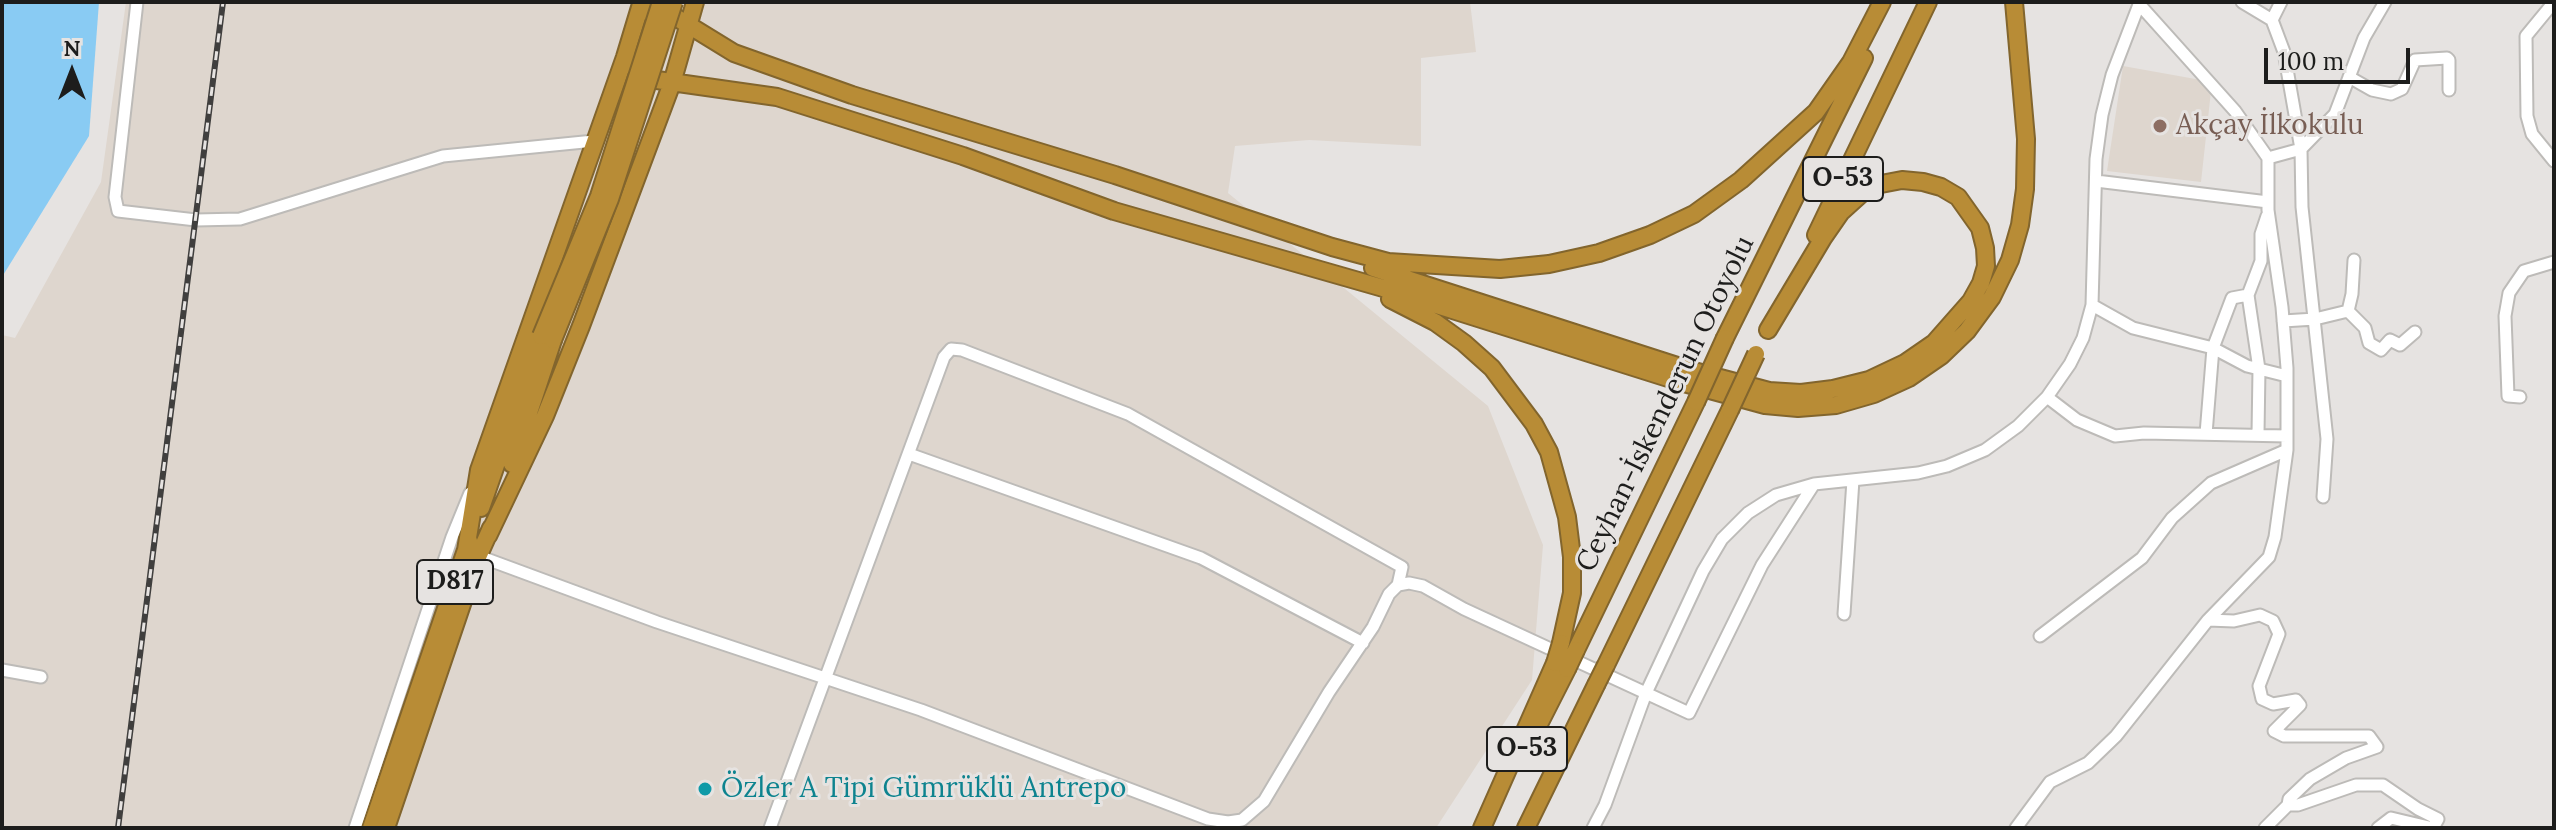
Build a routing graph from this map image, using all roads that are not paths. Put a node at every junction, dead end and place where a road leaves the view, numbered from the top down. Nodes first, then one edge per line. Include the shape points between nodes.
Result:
1 (137, 2) edge
2 (661, 2) edge
3 (674, 2) edge
4 (695, 2) edge
5 (1882, 2) edge
6 (1890, 2) edge
7 (1928, 2) edge
8 (2014, 2) edge
9 (2242, 2) edge
10 (2281, 2) edge
11 (2385, 2) edge
12 (2554, 2) edge
13 (2140, 3) edge
14 (641, 6) edge
15 (2272, 20) junction
16 (689, 27) junction
17 (625, 57) junction
18 (2349, 77) junction
19 (672, 83) junction
20 (2449, 90) dead end
21 (594, 141) junction
22 (2301, 149) junction
23 (2268, 158) junction
24 (2554, 161) edge
25 (1135, 181) junction
26 (2096, 181) junction
27 (2268, 206) junction
28 (1280, 257) junction
29 (2354, 260) dead end
30 (2554, 262) edge
31 (2248, 295) junction
32 (2092, 305) junction
33 (2348, 311) junction
34 (2313, 319) junction
35 (2289, 321) junction
36 (1768, 330) junction
37 (2415, 332) dead end
38 (547, 338) junction
39 (2213, 348) junction
40 (2259, 369) junction
41 (2287, 376) junction
42 (2047, 397) junction
43 (2520, 397) dead end
44 (2206, 434) junction
45 (2258, 434) junction
46 (2287, 436) junction
47 (2287, 450) junction
48 (909, 454) junction
49 (479, 470) junction
50 (1853, 480) junction
51 (1814, 484) junction
52 (2323, 497) dead end
53 (488, 536) junction
54 (472, 554) junction
55 (1398, 585) junction
56 (1844, 614) dead end
57 (2208, 620) junction
58 (2040, 636) dead end
59 (1363, 643) junction
60 (1569, 646) junction
61 (2, 670) edge
62 (41, 677) dead end
63 (823, 677) junction
64 (1646, 693) junction
65 (2288, 805) junction
66 (355, 828) edge
67 (371, 828) edge
68 (386, 828) edge
69 (770, 828) edge
70 (1484, 828) edge
71 (1526, 828) edge
72 (1593, 828) edge
73 (2016, 828) edge
74 (2265, 828) edge
75 (2378, 828) edge

1 - 21 street via 115,197 118,211 240,219 443,156
2 - 38 highway, D817, bridge
3 - 38 highway, D817, bridge via 610,199
4 - 16 highway
5 - 25 highway via 1851,62 1816,112 1779,148 1694,214 1599,253 1500,269 1388,262
6 - 60 highway, Ceyhan-İskenderun Otoyolu / O-53, bridge via 1696,402
7 - 36 highway, Ceyhan-İskenderun Otoyolu / O-53
8 - 28 highway via 2026,139 2025,189 2010,260 1967,331 1941,356 1874,394 1836,405 1765,405
9 - 15 street
10 - 15 street
11 - 18 street
12 - 24 street via 2526,36 2526,76 2532,134
13 - 23 street via 2235,111
13 - 26 street via 2102,115
14 - 16 highway
14 - 17 highway
15 - 22 street via 2284,52
16 - 19 highway
16 - 25 highway via 734,53 852,95
17 - 19 highway via 636,69
17 - 21 highway
18 - 20 street via 2391,94 2402,89 2415,60 2447,58
18 - 22 street via 2335,114
19 - 28 highway via 777,97 1114,211
19 - 53 highway via 550,403
21 - 49 highway
22 - 23 street
22 - 34 street
23 - 27 street
25 - 36 highway via 1223,219 1690,370 1769,391 1801,393 1869,380 1934,343 1981,283 1986,266 1980,228 1958,197 1941,187 1902,180 1862,193 1823,238
26 - 27 street
26 - 32 street
27 - 31 street via 2261,261
27 - 35 street
28 - 60 highway via 1367,289 1435,322 1492,368 1515,395 1549,452 1567,517 1572,557
29 - 33 street
30 - 43 street via 2524,271 2509,293 2508,396
31 - 39 street via 2232,298
31 - 40 street
32 - 39 street via 2133,328
32 - 42 street via 2083,338
33 - 34 street
33 - 37 street via 2365,328 2369,343 2381,350 2390,340 2400,345
34 - 35 street
34 - 52 street via 2327,439
35 - 41 street
36 - 71 highway, Ceyhan-İskenderun Otoyolu / O-53, bridge
38 - 53 highway, D817
38 - 54 highway, D817
39 - 40 street
39 - 44 street
40 - 41 street
40 - 45 street
41 - 46 street
42 - 44 street via 2077,420 2115,436
42 - 50 street via 1985,450 1918,473
44 - 45 street
45 - 46 street
46 - 47 street
47 - 57 street via 2269,557
47 - 58 street via 2211,483 2172,518 2142,558
48 - 55 street via 944,357 951,349 962,350 1128,414 1402,567
48 - 59 street via 1201,558
48 - 63 street
49 - 54 highway
49 - 66 street
50 - 51 street
50 - 56 street
51 - 64 street via 1776,495 1722,539
51 - 64 street via 1762,565 1689,713
53 - 54 highway, D817
54 - 63 street
54 - 67 highway, D817
54 - 68 highway, D817
55 - 59 street
55 - 64 street via 1423,586
57 - 65 street via 2260,615 2273,621 2279,634 2259,686 2262,699 2273,704 2296,700 2300,705 2274,731 2284,736 2369,736 2377,747 2310,779
57 - 73 street via 2116,736 2088,763 2050,782
59 - 63 street via 1264,801 1242,820 1228,822
60 - 70 highway, Ceyhan-İskenderun Otoyolu / O-53, bridge
61 - 62 street
63 - 69 street
64 - 72 street
65 - 74 street
65 - 75 street via 2356,785 2383,785 2438,819 2433,828 2391,818

